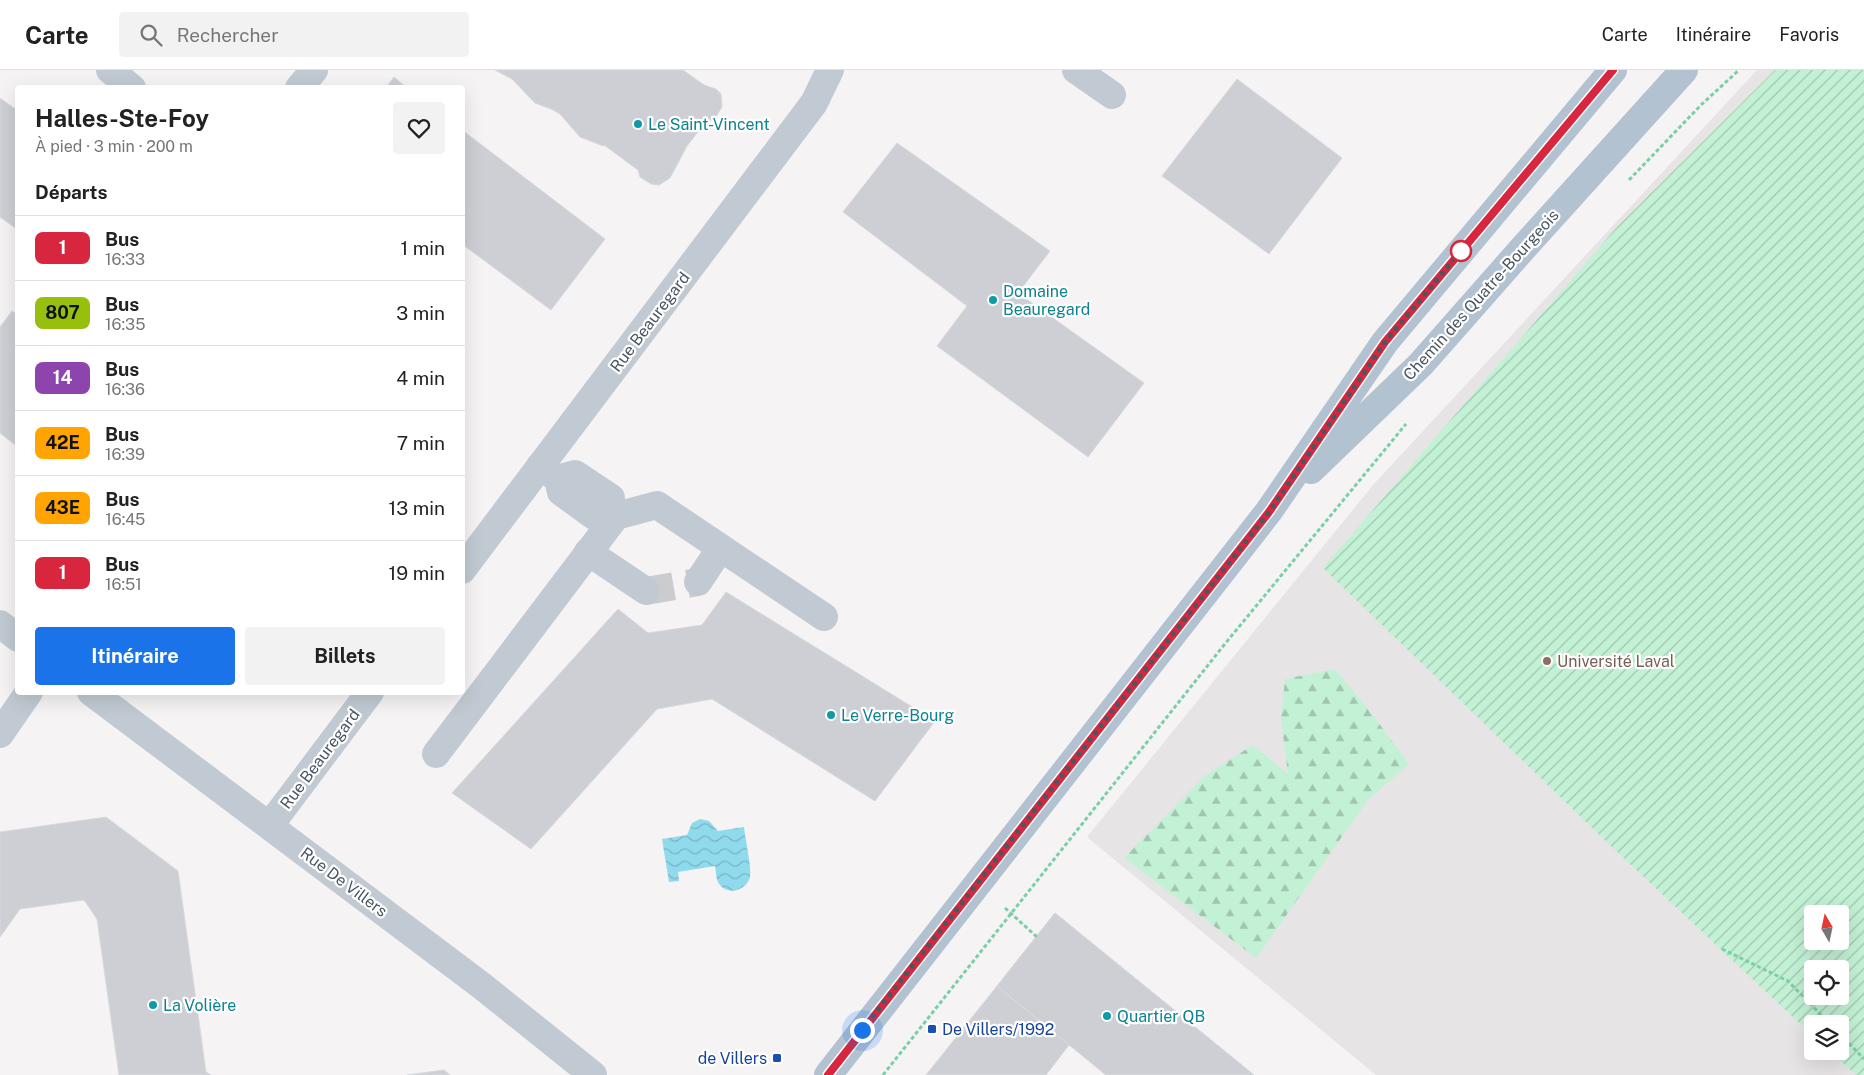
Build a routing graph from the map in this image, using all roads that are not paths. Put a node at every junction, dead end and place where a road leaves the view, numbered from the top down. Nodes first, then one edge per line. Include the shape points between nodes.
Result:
1 (110, 70) edge
2 (314, 70) edge
3 (830, 70) edge
4 (1076, 70) edge
5 (1613, 70) edge
6 (1674, 73) edge
7 (128, 85) edge
8 (302, 85) edge
9 (1112, 94) dead end
10 (549, 473) junction
11 (1269, 512) junction
12 (613, 514) junction
13 (720, 549) junction
14 (588, 552) junction
15 (465, 567) edge
16 (698, 582) dead end
17 (646, 591) tunnel mouth
18 (824, 617) dead end
19 (0, 624) edge
20 (15, 636) edge
21 (27, 695) edge
22 (95, 695) edge
23 (368, 695) edge
24 (0, 734) edge
25 (436, 754) dead end
26 (270, 825) junction
27 (594, 1075) edge
28 (828, 1075) edge

1 - 7 street
2 - 8 street
3 - 10 street, Rue Beauregard via 814,103
4 - 9 street
5 - 11 main road, Chemin des Quatre-Bourgeois via 1385,342
6 - 11 main road, Chemin des Quatre-Bourgeois via 1421,364
10 - 12 street via 561,492 594,516
10 - 15 street, Rue Beauregard
11 - 28 main road, Chemin des Quatre-Bourgeois
12 - 13 street via 657,505
12 - 14 street
13 - 16 street
13 - 18 street
14 - 17 street
14 - 25 street
19 - 20 street
21 - 24 street
22 - 26 street, Rue De Villers
23 - 26 street, Rue Beauregard
26 - 27 street, Rue De Villers

